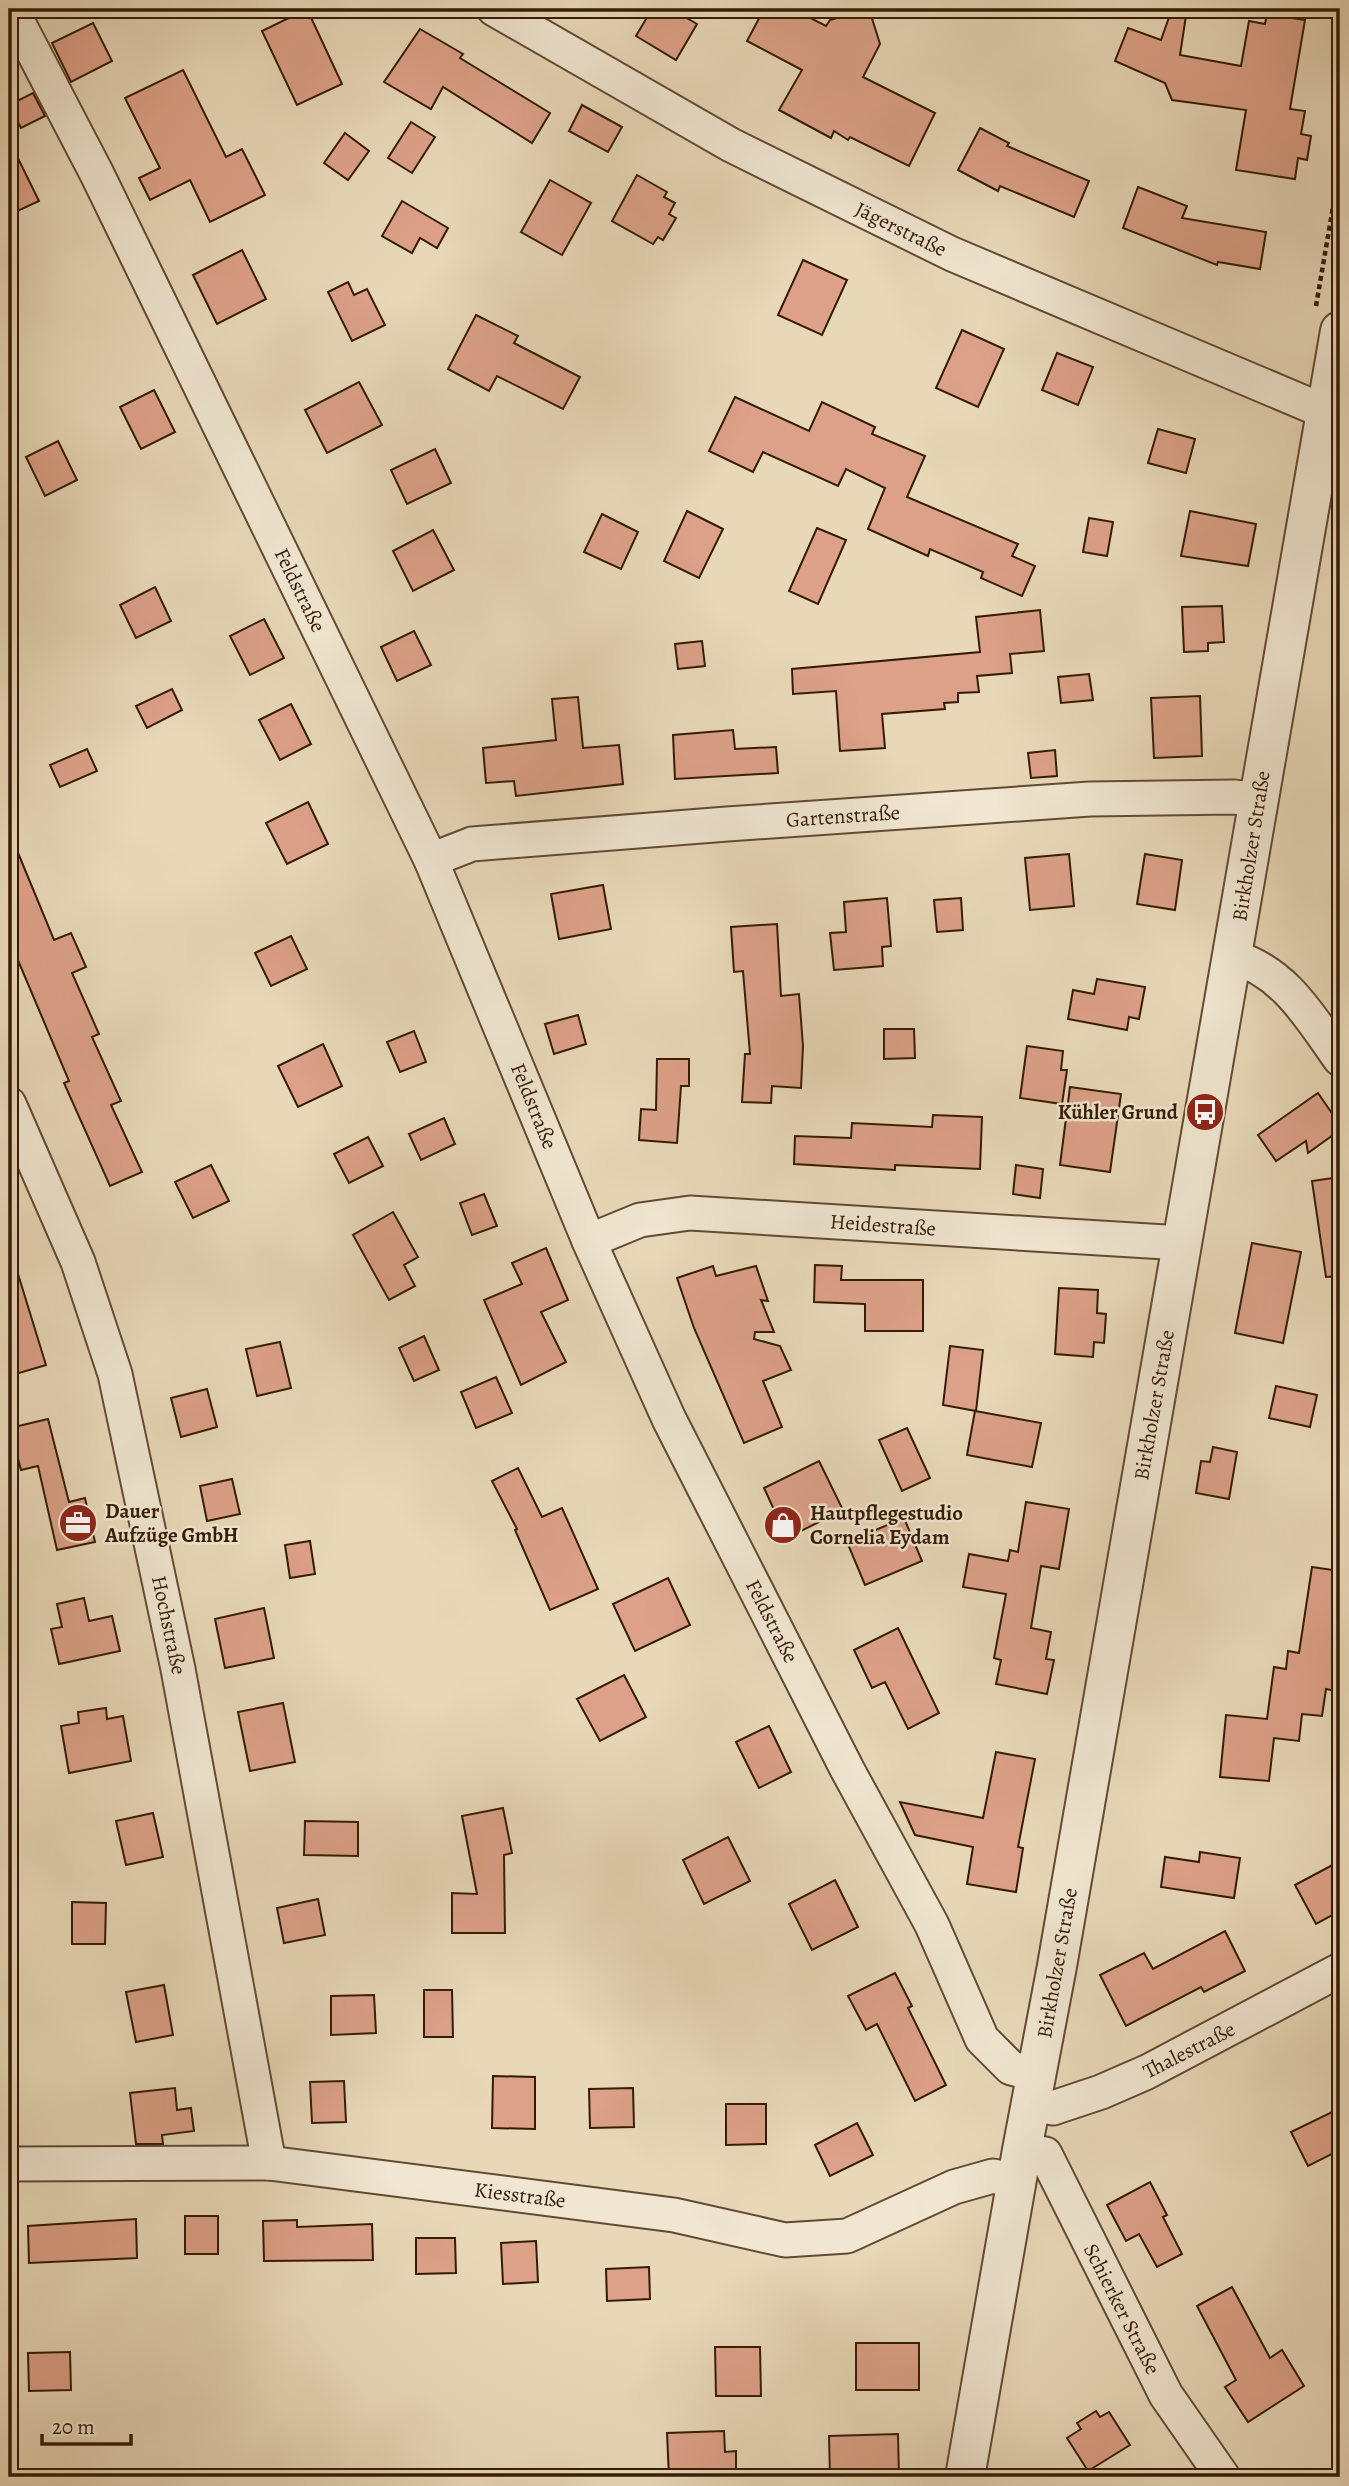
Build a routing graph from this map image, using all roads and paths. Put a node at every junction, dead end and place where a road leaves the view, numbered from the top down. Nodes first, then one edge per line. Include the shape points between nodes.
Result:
1 (11, 9) edge
2 (494, 9) edge
3 (1340, 331) edge
4 (1333, 416) edge
5 (1259, 800) junction
6 (431, 860) junction
7 (1233, 957) junction
8 (1340, 1059) edge
9 (9, 1104) edge
10 (589, 1241) junction
11 (1182, 1243) junction
12 (1340, 1970) edge
13 (1034, 2089) junction
14 (269, 2163) junction
15 (9, 2164) edge
16 (1019, 2165) junction
17 (965, 2477) edge
18 (1223, 2477) edge

1 - 6 street, Feldstraße via 70,120
2 - 4 street, Jägerstraße via 731,145 963,259
3 - 4 street, Birkholzer Straße
4 - 5 street, Birkholzer Straße
5 - 6 street, Gartenstraße via 1090,799 741,822 472,844
5 - 7 street, Birkholzer Straße
6 - 10 street, Feldstraße
7 - 8 street via 1252,963 1291,990
7 - 11 street, Birkholzer Straße
9 - 14 street, Hochstraße via 78,1262 115,1374 178,1669
10 - 11 street, Heidestraße via 640,1220 690,1213
10 - 13 street, Feldstraße via 669,1419 932,1925 982,2039
11 - 13 street, Birkholzer Straße
12 - 13 street, Thalestraße via 1124,2082 1053,2108
13 - 16 street, Birkholzer Straße
14 - 15 street, Kiesstraße
14 - 16 street, Kiesstraße via 674,2215 785,2240 847,2236 954,2187
16 - 17 street, Birkholzer Straße
16 - 18 street, Schierker Straße via 1045,2154 1166,2396

